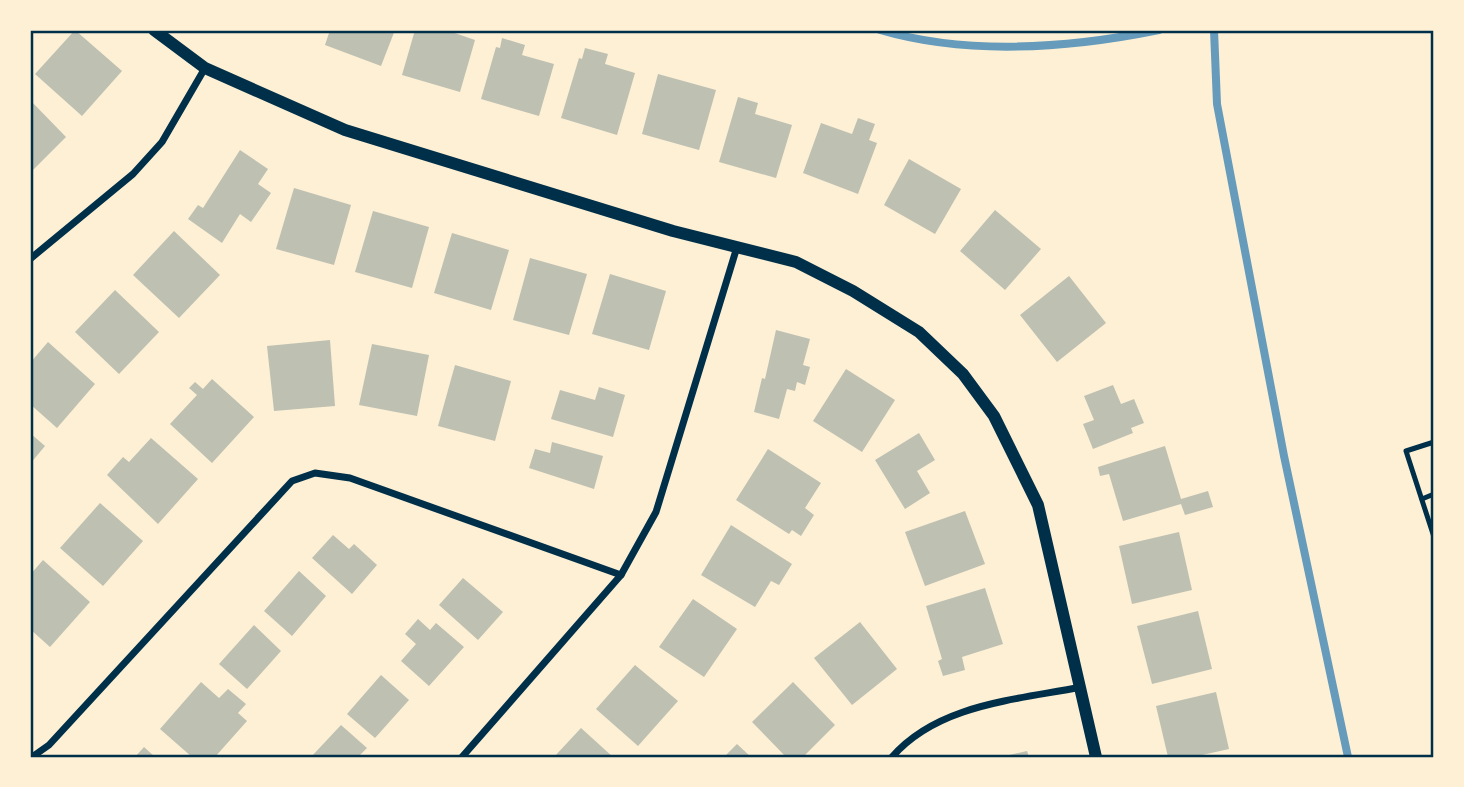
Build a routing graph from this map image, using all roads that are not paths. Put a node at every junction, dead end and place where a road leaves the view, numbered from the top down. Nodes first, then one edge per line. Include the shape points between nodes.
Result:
1 (154, 30) edge
2 (205, 68) junction
3 (737, 247) junction
4 (30, 259) edge
5 (1434, 442) edge
6 (1434, 494) edge
7 (1422, 499) junction
8 (1434, 537) edge
9 (621, 575) junction
10 (1081, 687) junction
11 (32, 757) edge
12 (462, 757) edge
13 (892, 757) edge
14 (1096, 757) edge

1 - 2 street
2 - 3 street via 385,145
2 - 4 street via 162,142 133,174
3 - 9 street via 656,512
3 - 10 street via 796,262 853,291 919,332 963,374 994,416 1038,505
5 - 7 lane via 1406,452
6 - 7 lane
7 - 8 lane
9 - 11 street via 350,478 315,472 292,481 49,745
9 - 12 street
10 - 13 street via 967,710 933,724
10 - 14 street

